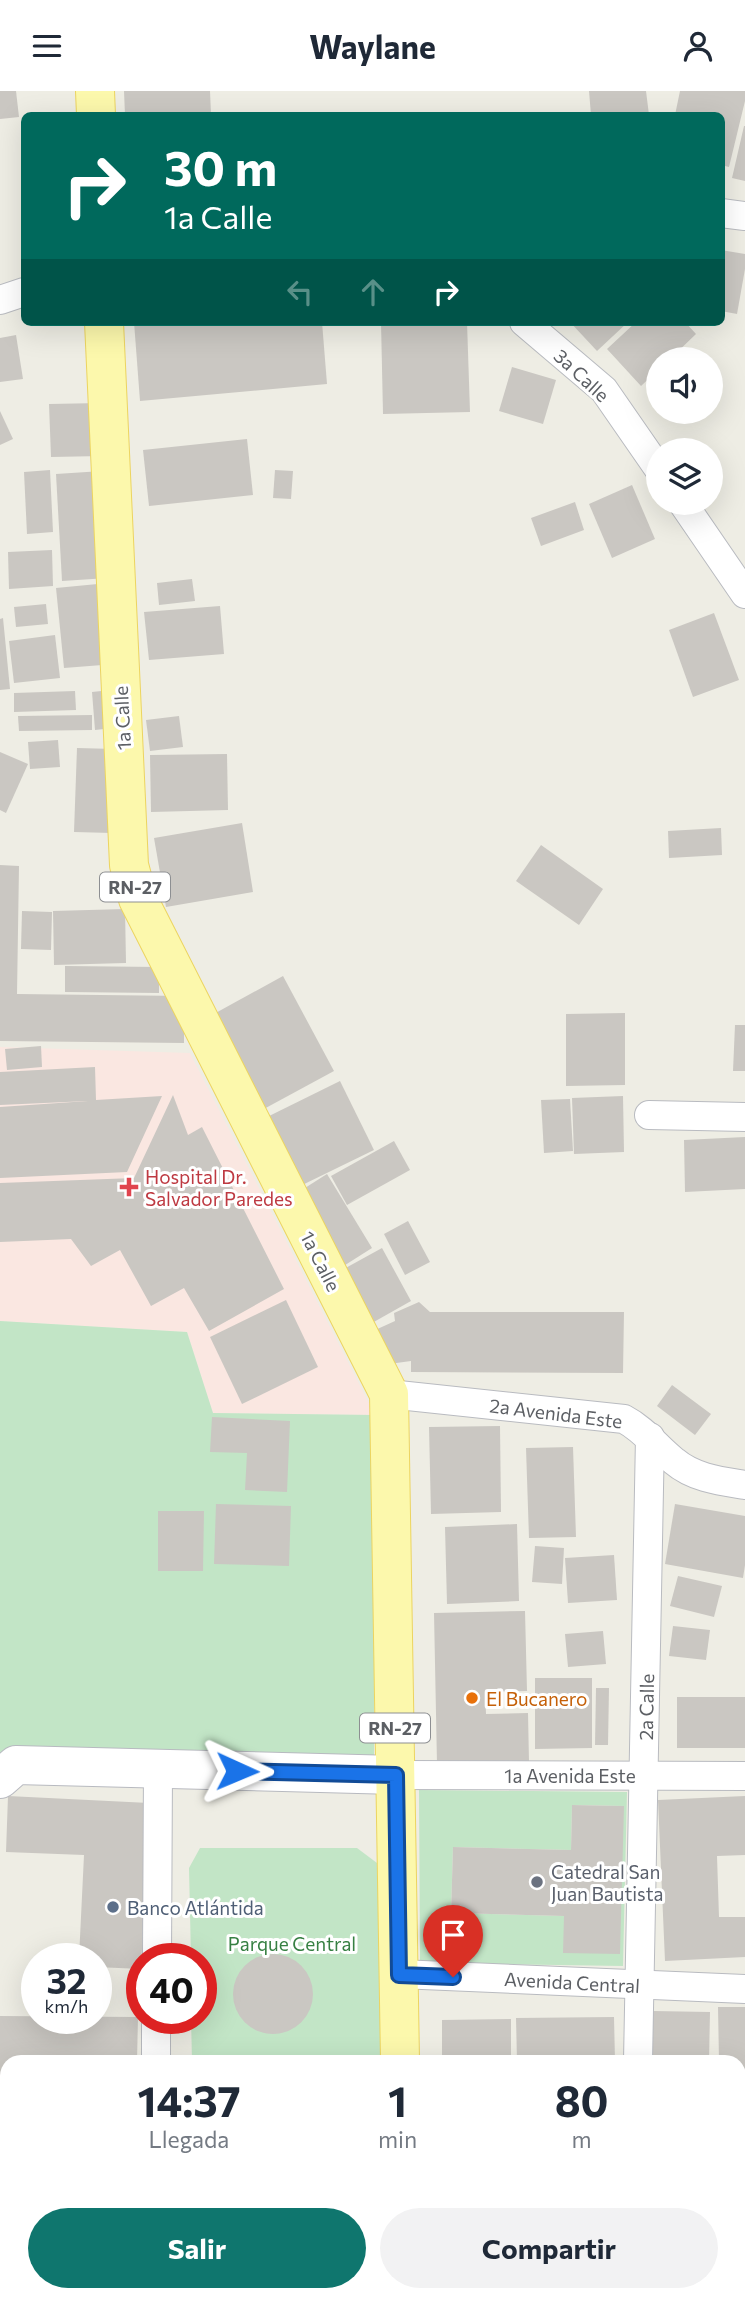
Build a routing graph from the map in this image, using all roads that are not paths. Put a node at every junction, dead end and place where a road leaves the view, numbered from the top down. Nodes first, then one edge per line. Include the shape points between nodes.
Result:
1 (95, 91) edge
2 (96, 112) edge
3 (725, 214) edge
4 (745, 216) edge
5 (21, 293) edge
6 (0, 300) edge
7 (104, 326) edge
8 (529, 326) edge
9 (646, 451) edge
10 (691, 515) edge
11 (745, 594) edge
12 (649, 1115) dead end
13 (745, 1117) edge
14 (389, 1394) junction
15 (650, 1437) junction
16 (745, 1485) edge
17 (158, 1770) junction
18 (396, 1775) junction
19 (645, 1776) junction
20 (745, 1776) edge
21 (0, 1779) edge
22 (157, 1943) edge
23 (399, 1975) junction
24 (641, 1985) junction
25 (745, 1989) edge
26 (156, 2034) edge
27 (156, 2055) edge
28 (400, 2055) edge
29 (639, 2055) edge

1 - 2 main road
3 - 4 street
5 - 6 street
7 - 14 main road, 1a Calle / RN-27 via 128,845 138,899
8 - 9 street, 3a Calle via 604,390
10 - 11 street
12 - 13 street
14 - 15 street, 2a Avenida Este via 624,1419
14 - 18 main road, 1a Calle / RN-27
15 - 16 street, 2a Avenida Este via 674,1462 693,1473
15 - 19 street, 2a Calle
17 - 18 street
17 - 21 street via 16,1765
17 - 22 street
18 - 19 street, 1a Avenida Este
18 - 23 main road, 1a Calle / RN-27
19 - 20 street, 1a Avenida Este
19 - 24 street, 2a Calle
23 - 24 street, Avenida Central
23 - 28 main road, 1a Calle / RN-27
24 - 25 street, Avenida Central
24 - 29 street, 2a Calle
26 - 27 street

